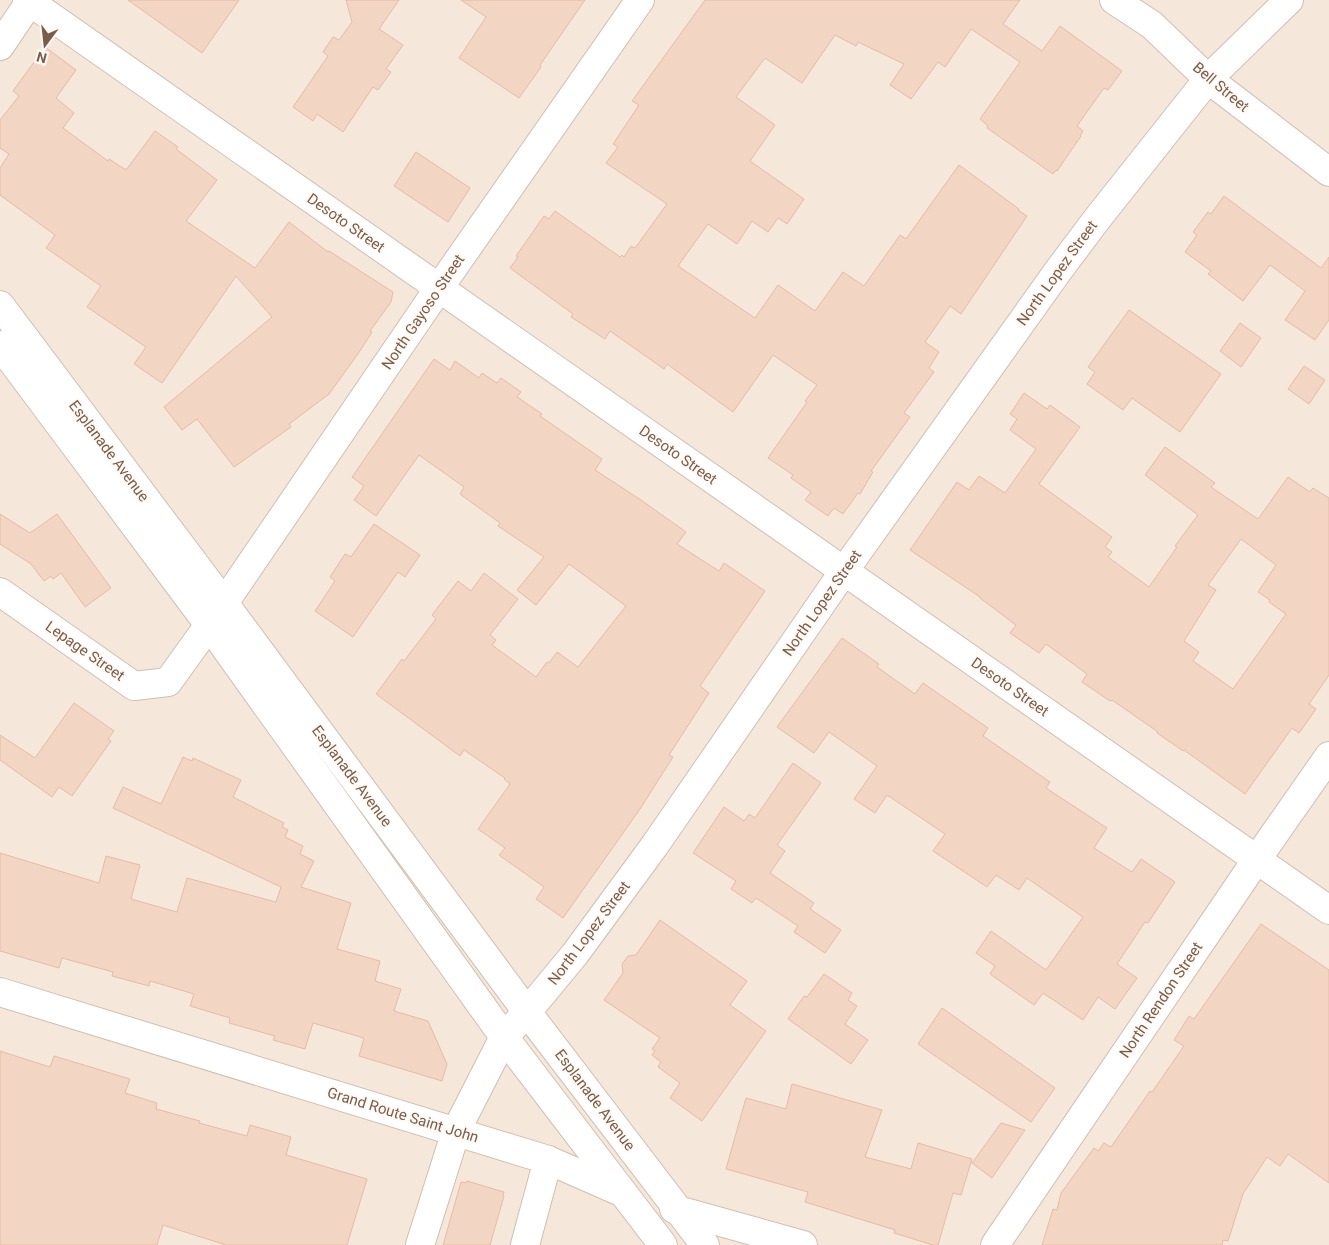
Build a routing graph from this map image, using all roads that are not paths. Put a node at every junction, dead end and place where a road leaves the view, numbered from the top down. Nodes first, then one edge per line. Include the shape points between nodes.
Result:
1 (640, 0) edge
2 (1114, 0) edge
3 (1289, 0) edge
4 (30, 1) edge
5 (0, 46) edge
6 (1208, 78) junction
7 (1329, 172) edge
8 (439, 288) junction
9 (0, 305) edge
10 (0, 345) edge
11 (844, 571) junction
12 (0, 592) edge
13 (224, 603) junction
14 (209, 625) junction
15 (1329, 756) edge
16 (1256, 859) junction
17 (1329, 910) edge
18 (0, 992) edge
19 (527, 1012) junction
20 (504, 1037) junction
21 (456, 1131) junction
22 (548, 1160) junction
23 (624, 1194) junction
24 (680, 1211) junction
25 (661, 1244) edge
26 (420, 1245) edge
27 (525, 1245) edge
28 (704, 1245) edge
29 (802, 1245) edge
30 (995, 1245) edge

1 - 8 street, North Gayoso Street
2 - 6 street, Bell Street via 1152,25
3 - 6 street, North Lopez Street
4 - 5 street
4 - 8 street, Desoto Street
6 - 7 street, Bell Street
6 - 11 street, North Lopez Street via 1058,271
8 - 11 street, Desoto Street
8 - 13 street, North Gayoso Street
9 - 13 street, Esplanade Avenue
10 - 14 street, Esplanade Avenue
11 - 16 street, Desoto Street
11 - 19 street, North Lopez Street via 655,845 575,954
12 - 14 street, Lepage Street via 134,686 168,682
13 - 14 street, North Gayoso Street
13 - 19 street, Esplanade Avenue
14 - 20 street, Esplanade Avenue
15 - 16 street, North Rendon Street
16 - 17 street, Desoto Street
16 - 30 street, North Rendon Street
18 - 21 street, Grand Route Saint John
19 - 20 street, North Lopez Street
19 - 24 street, Esplanade Avenue
20 - 21 street, North Lopez Street
20 - 23 street, Esplanade Avenue
21 - 22 street, Grand Route Saint John
21 - 26 street, North Lopez Street
22 - 23 street, Grand Route Saint John
22 - 27 street
23 - 24 street, Grand Route Saint John
23 - 25 street, Esplanade Avenue
24 - 28 street, Esplanade Avenue
24 - 29 street, Grand Route Saint John

